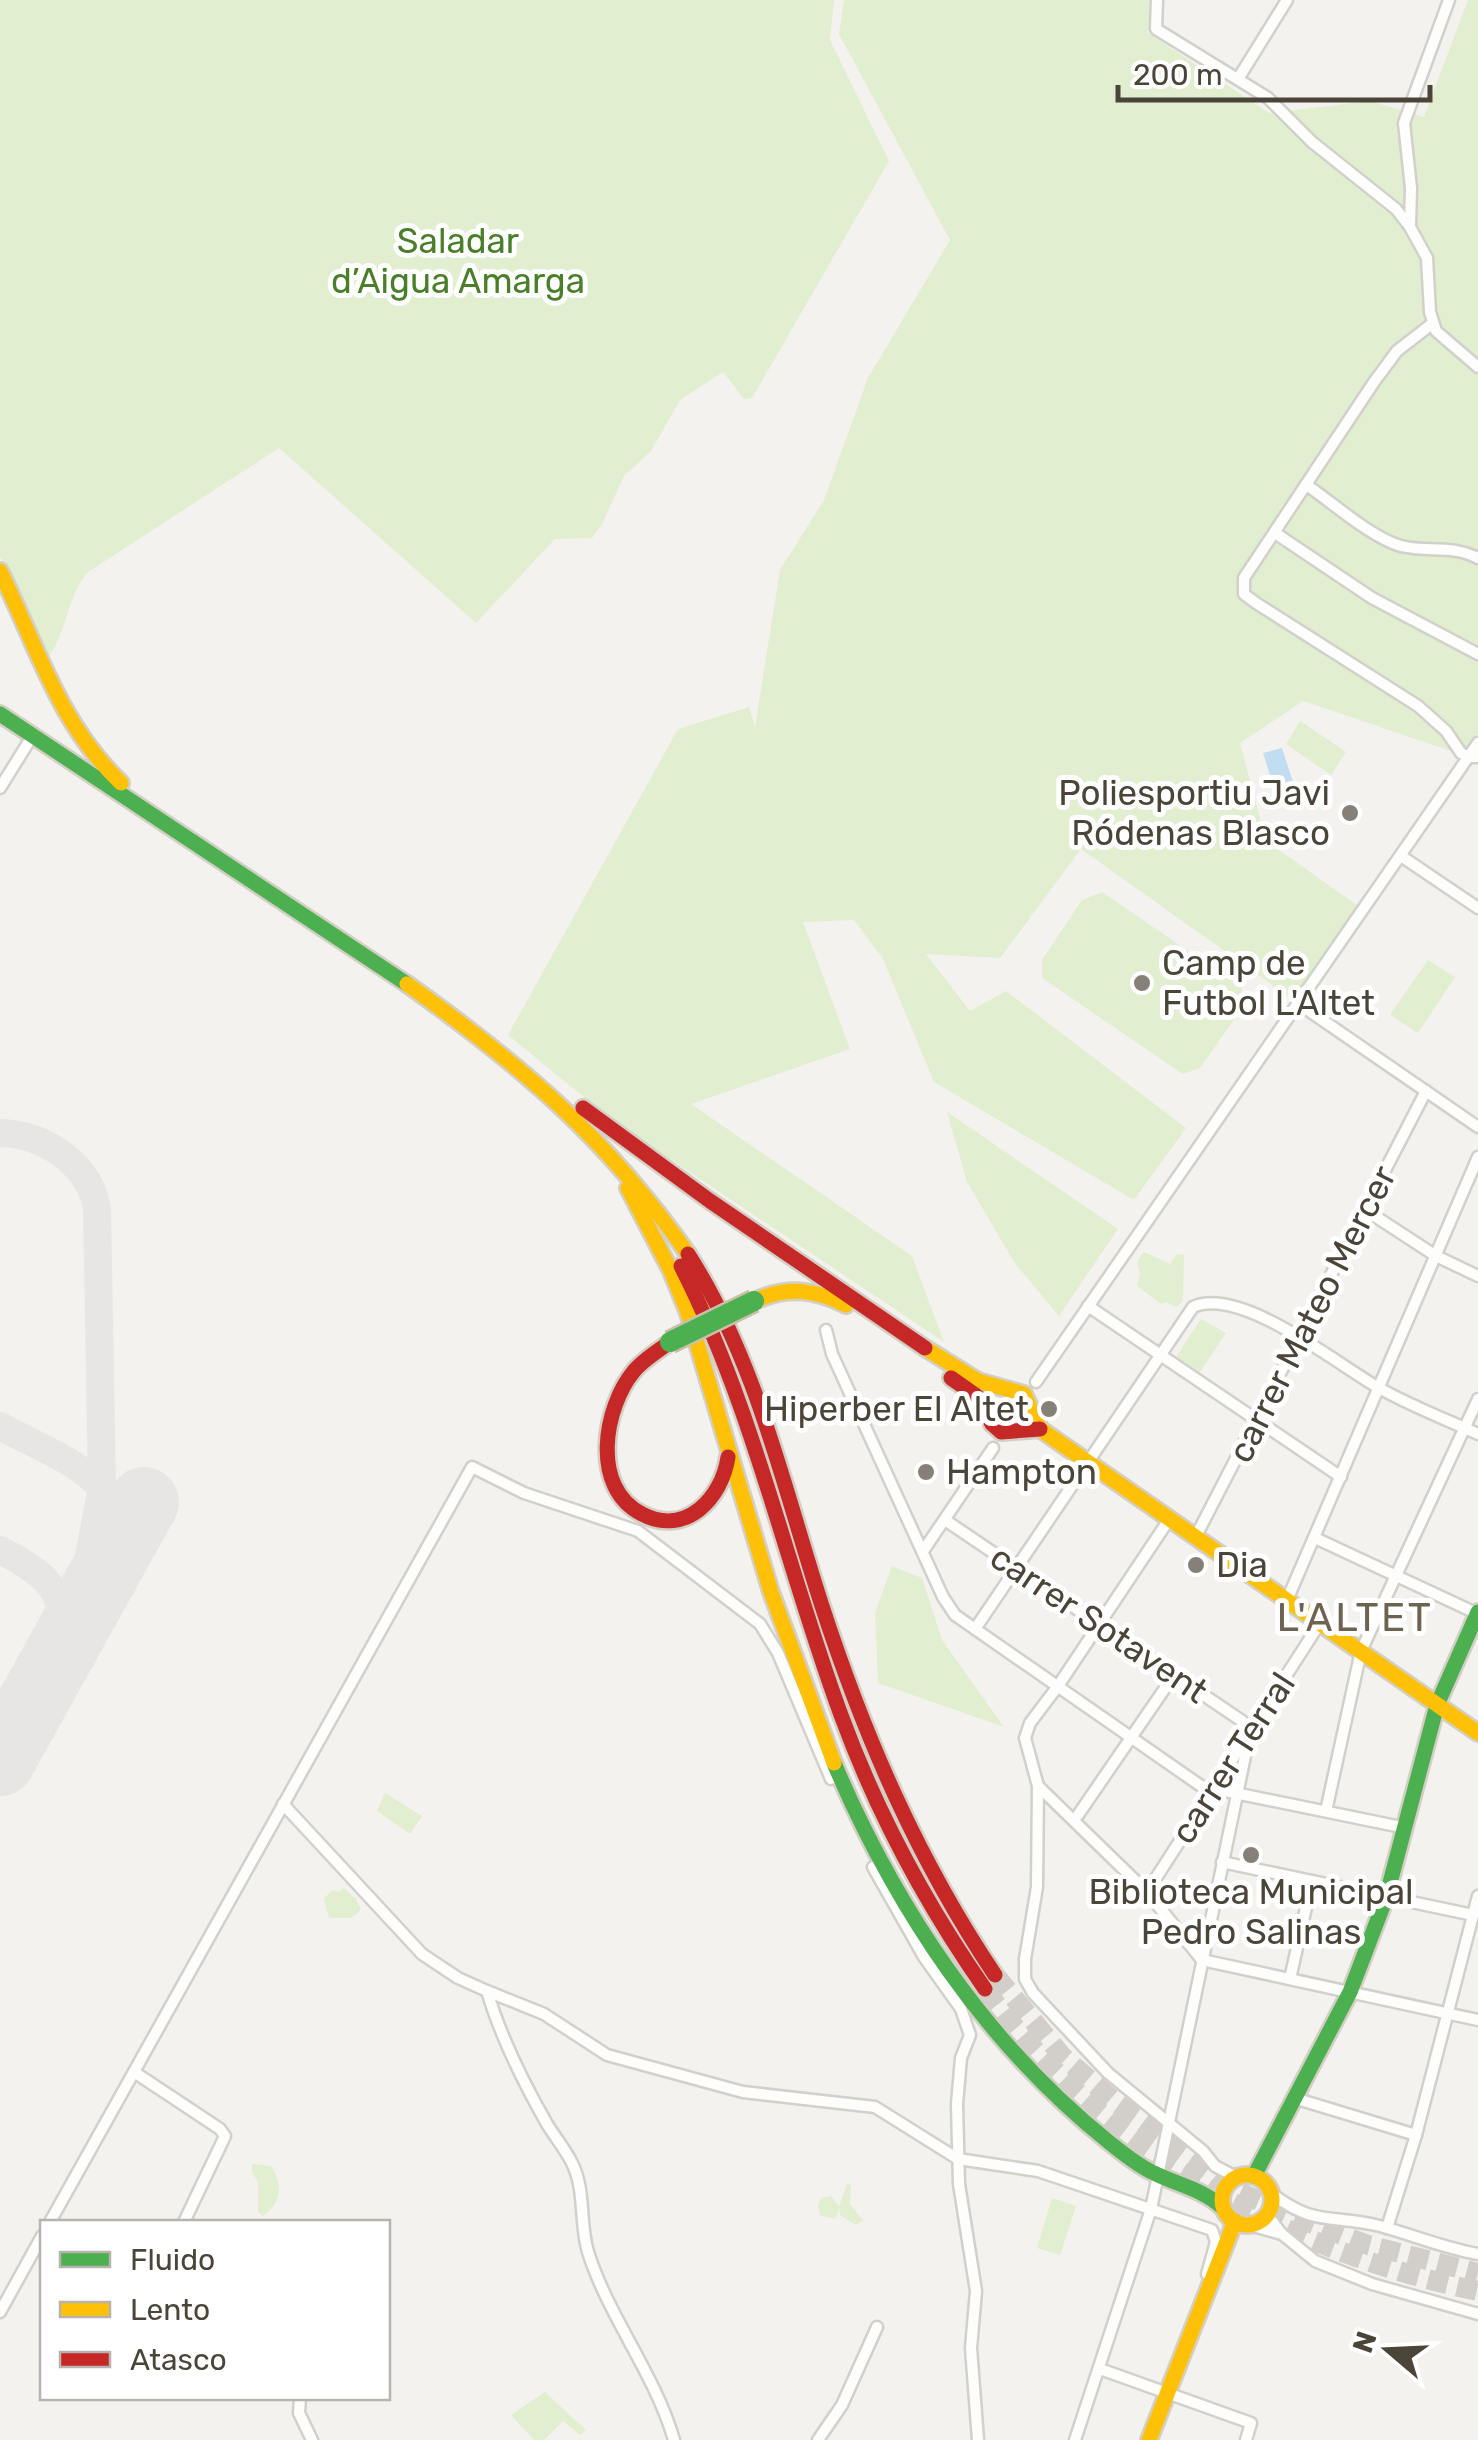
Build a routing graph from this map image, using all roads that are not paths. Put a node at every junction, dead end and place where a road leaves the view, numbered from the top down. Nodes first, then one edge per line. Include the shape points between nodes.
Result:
1 (1157, 0) edge
2 (1287, 0) edge
3 (1449, 0) edge
4 (1238, 79) junction
5 (1410, 227) junction
6 (1433, 324) junction
7 (1478, 367) edge
8 (1308, 486) junction
9 (1275, 533) junction
10 (1478, 558) edge
11 (0, 571) edge
12 (1478, 654) edge
13 (0, 714) edge
14 (0, 724) edge
15 (28, 742) junction
16 (1478, 743) edge
17 (1473, 757) edge
18 (79, 768) junction
19 (0, 788) edge
20 (192, 853) junction
21 (1401, 856) junction
22 (231, 864) junction
23 (1478, 908) edge
24 (1298, 1004) junction
25 (527, 1072) junction
26 (1426, 1091) junction
27 (1478, 1127) edge
28 (1478, 1157) edge
29 (628, 1188) junction
30 (1367, 1211) junction
31 (1436, 1256) junction
32 (1478, 1276) edge
33 (1088, 1306) junction
34 (826, 1330) dead end
35 (1301, 1337) junction
36 (916, 1347) junction
37 (1162, 1357) junction
38 (1379, 1388) junction
39 (1478, 1399) edge
40 (1013, 1417) junction
41 (1257, 1421) junction
42 (1464, 1428) junction
43 (1478, 1434) edge
44 (729, 1450) junction
45 (1089, 1463) junction
46 (1341, 1477) junction
47 (1170, 1518) junction
48 (942, 1524) junction
49 (911, 1526) junction
50 (1196, 1536) junction
51 (1315, 1538) junction
52 (922, 1552) junction
53 (1017, 1567) junction
54 (1396, 1576) junction
55 (1287, 1600) junction
56 (1478, 1613) edge
57 (1100, 1623) junction
58 (1320, 1623) junction
59 (975, 1629) junction
60 (1361, 1651) junction
61 (1174, 1674) junction
62 (1058, 1686) junction
63 (1437, 1705) junction
64 (1250, 1732) junction
65 (1478, 1733) edge
66 (1132, 1737) junction
67 (1038, 1786) junction
68 (1214, 1788) junction
69 (1236, 1792) junction
70 (283, 1804) junction
71 (1326, 1811) junction
72 (1078, 1815) dead end
73 (1406, 1828) junction
74 (1222, 1862) junction
75 (1312, 1881) junction
76 (1146, 1892) junction
77 (1478, 1896) edge
78 (1386, 1898) junction
79 (1473, 1916) junction
80 (1202, 1960) junction
81 (1290, 1979) junction
82 (487, 1992) junction
83 (1350, 1992) junction
84 (1447, 2013) junction
85 (1478, 2020) edge
86 (134, 2072) junction
87 (1294, 2098) junction
88 (1168, 2124) junction
89 (1416, 2135) junction
90 (958, 2159) junction
91 (1245, 2176) junction
92 (1158, 2177) junction
93 (1271, 2193) junction
94 (1151, 2209) junction
95 (1245, 2218) junction
96 (51, 2220) edge
97 (185, 2220) edge
98 (1387, 2228) junction
99 (1282, 2234) junction
100 (40, 2240) edge
101 (1478, 2254) edge
102 (0, 2312) edge
103 (1197, 2314) junction
104 (1478, 2314) edge
105 (877, 2327) dead end
106 (1100, 2369) junction
107 (1165, 2393) junction
108 (300, 2400) edge
109 (312, 2440) edge
110 (674, 2440) edge
111 (818, 2440) edge
112 (978, 2440) edge
113 (1075, 2440) edge
114 (1149, 2440) edge
115 (1246, 2440) edge

1 - 4 street via 1156,29
2 - 4 street
3 - 5 street via 1404,123
4 - 5 street via 1381,194
5 - 6 street via 1430,269
6 - 7 street
6 - 8 street via 1398,351
8 - 9 street
8 - 10 street via 1388,540 1459,548
9 - 12 street via 1372,598
9 - 17 street via 1244,578 1244,594 1418,706
11 - 22 main road via 64,710 95,759
13 - 18 main road
14 - 15 main road
15 - 19 street
15 - 20 main road
16 - 17 street
17 - 21 street
18 - 20 main road
18 - 22 main road
20 - 29 main road via 487,1056 581,1135
21 - 23 street
21 - 24 street
22 - 25 main road
24 - 26 street
24 - 33 street
25 - 29 main road via 636,1180 724,1317 764,1414 836,1649 888,1790 990,1982 937,1920 906,1866 827,1674 728,1363 682,1268
25 - 36 main road
26 - 27 street
26 - 30 street, carrer Mateo Mercer
28 - 31 street
29 - 44 main road via 676,1282
30 - 31 street
30 - 35 street, carrer Mateo Mercer
31 - 32 street
31 - 38 street
33 - 37 street
33 - 40 street
34 - 49 street
35 - 37 street via 1227,1303 1204,1302 1193,1308
35 - 38 street
35 - 41 street, carrer Mateo Mercer
36 - 40 main road via 969,1378
36 - 44 main road, bridge via 816,1291 782,1290 653,1351 611,1405 605,1446 615,1486 648,1516 688,1517 713,1499
37 - 41 street
37 - 45 street
38 - 42 street
38 - 46 street
39 - 42 street
40 - 45 main road
40 - 48 street
41 - 46 street
41 - 50 street, carrer Mateo Mercer
42 - 43 street
42 - 54 street
44 - 92 main road via 812,1706 902,1896 964,1992 1020,2059
45 - 47 main road
45 - 53 street
46 - 51 street
47 - 50 main road
47 - 57 street
48 - 49 street via 925,1532
48 - 52 street
48 - 53 street, carrer Sotavent
49 - 52 street
50 - 55 main road
51 - 54 street
51 - 55 street
52 - 59 street via 948,1607
53 - 57 street, carrer Sotavent
53 - 59 street
54 - 56 street
54 - 60 street
55 - 58 main road
56 - 63 main road
57 - 61 street, carrer Sotavent
57 - 62 street
58 - 60 main road
58 - 64 street, carrer Terral
59 - 62 street
60 - 63 main road
60 - 71 street
61 - 64 street, carrer Sotavent
61 - 66 street
62 - 66 street
62 - 67 street via 1025,1738
63 - 65 main road
63 - 73 main road
64 - 68 street, carrer Terral
64 - 69 street
66 - 68 street via 1201,1786
66 - 72 street
67 - 76 street
67 - 88 street via 1038,1887 1024,1979 1108,2073
68 - 69 street
68 - 76 street, carrer Terral
69 - 71 street
69 - 74 street
70 - 82 street via 422,1954
70 - 86 street
70 - 90 street via 472,1467 524,1493 638,1531 760,1624 873,1866 967,2021
71 - 73 street
73 - 78 main road
74 - 75 street
74 - 80 street
75 - 78 street
75 - 81 street
76 - 80 street
77 - 79 street
78 - 79 street
78 - 83 main road
79 - 84 street
80 - 81 street
80 - 88 street
81 - 83 street
82 - 90 street via 544,2014 624,2060 742,2092 874,2107
82 - 110 street via 497,2024 576,2173 588,2252 664,2405
83 - 84 street
83 - 87 main road
84 - 85 street
84 - 89 street
86 - 96 street
86 - 97 street via 224,2136
87 - 89 street
87 - 91 main road
88 - 91 street via 1215,2166
88 - 92 street
89 - 98 street
90 - 94 street via 1038,2171
90 - 112 street via 976,2291 971,2348
91 - 93 main road via 1266,2183
91 - 95 main road via 1222,2194
92 - 94 street
92 - 95 main road via 1200,2190
93 - 95 main road via 1273,2201
93 - 98 street via 1310,2217
94 - 103 street via 1217,2236
94 - 106 street
95 - 99 street
95 - 99 street
95 - 103 main road
98 - 101 street
99 - 104 street via 1330,2267
100 - 102 street
103 - 107 main road
105 - 111 street via 842,2405
106 - 107 street
106 - 113 street
107 - 114 main road
107 - 115 street via 1251,2423
108 - 109 street

